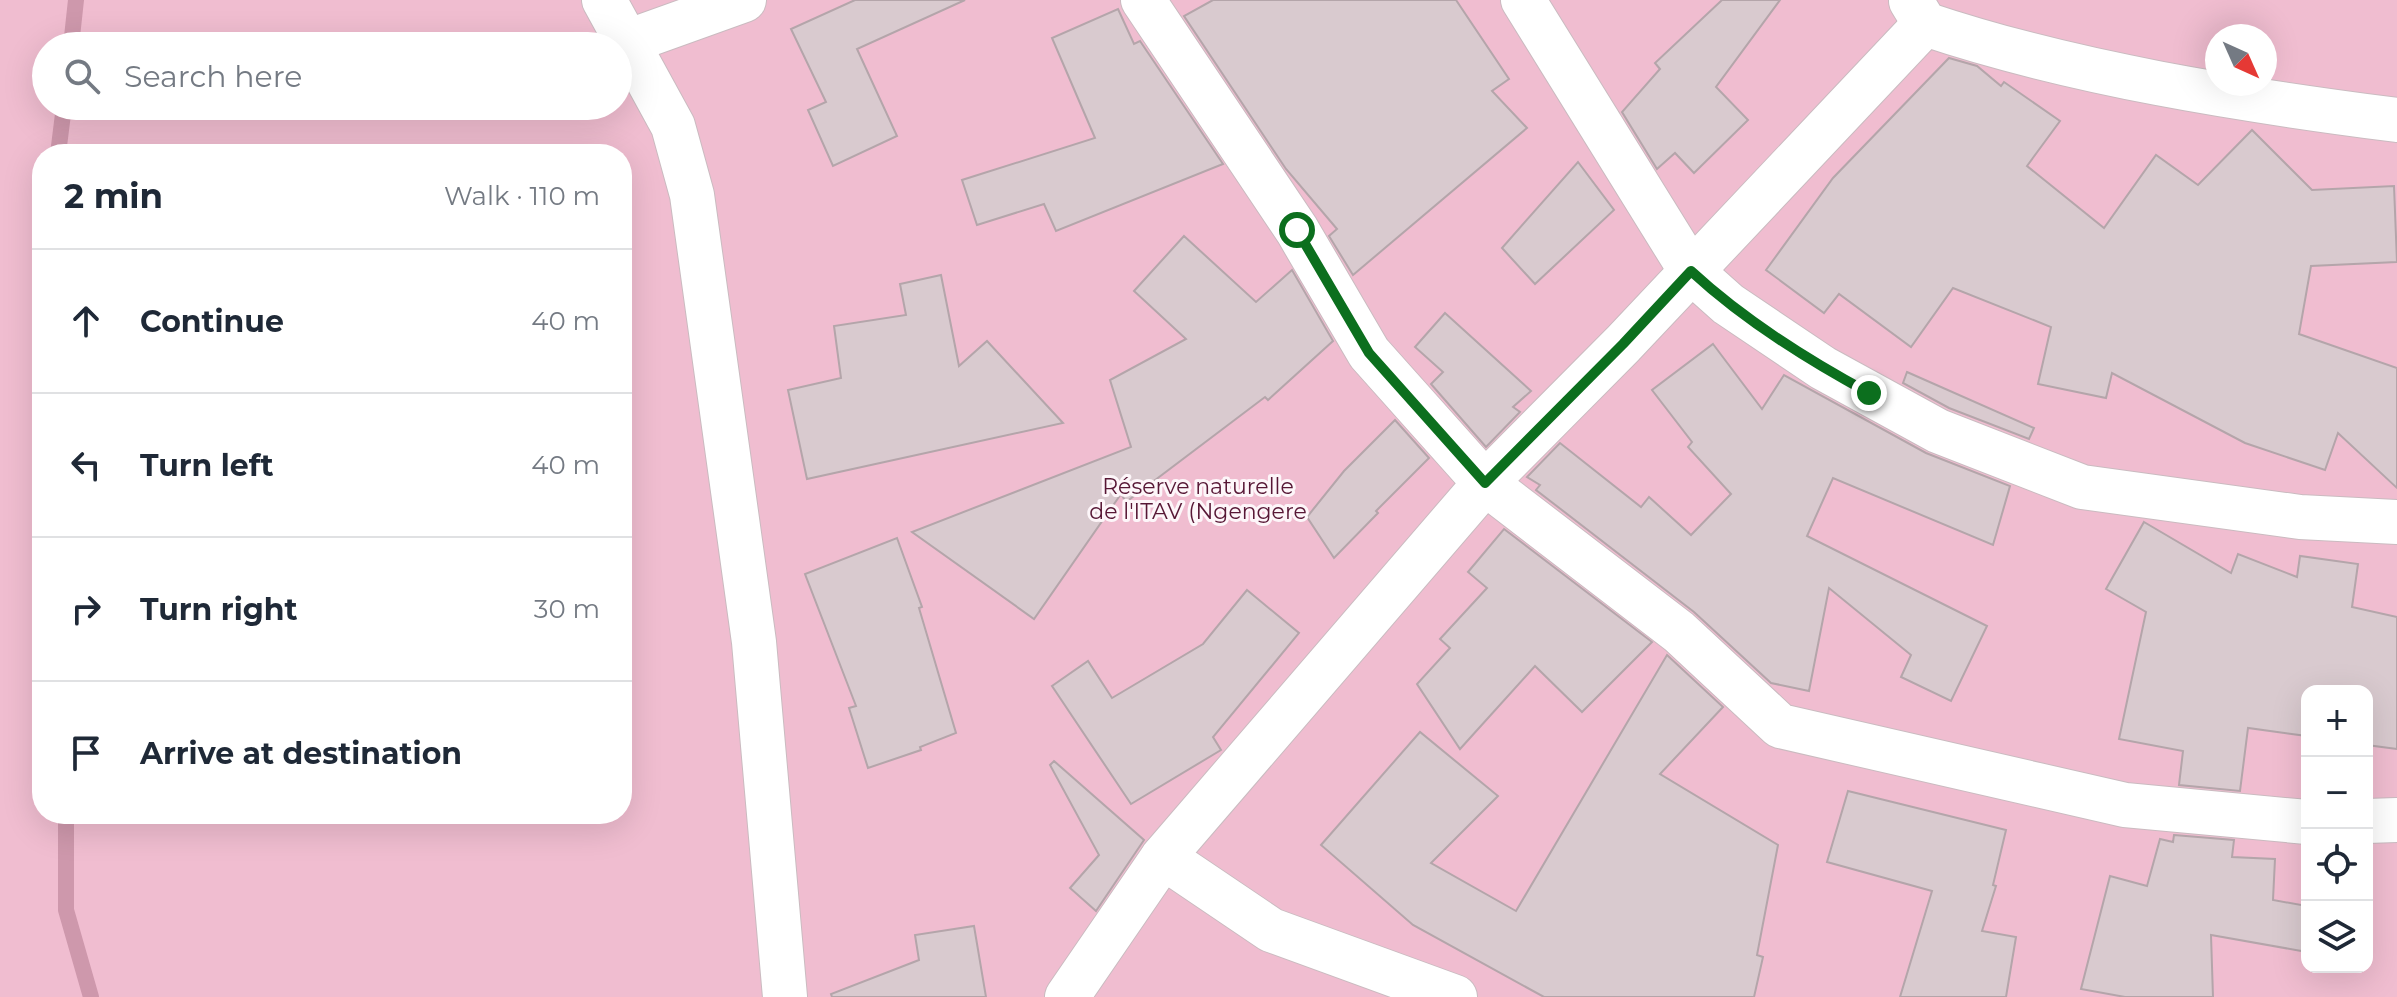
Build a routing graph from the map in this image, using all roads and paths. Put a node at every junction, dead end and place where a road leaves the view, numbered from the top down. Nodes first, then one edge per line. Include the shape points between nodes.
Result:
1 (604, 0) edge
2 (744, 0) edge
3 (1143, 0) edge
4 (1523, 0) edge
5 (1918, 12) edge
6 (622, 32) edge
7 (632, 40) edge
8 (632, 51) edge
9 (2397, 120) edge
10 (1691, 271) junction
11 (1485, 483) junction
12 (2397, 522) edge
13 (2397, 820) edge
14 (2301, 821) edge
15 (2373, 821) edge
16 (1163, 857) junction
17 (785, 997) edge
18 (1067, 997) edge
19 (1455, 997) edge

1 - 6 street
2 - 7 street
3 - 11 street via 1297,230 1369,353
4 - 10 street
5 - 9 street via 1989,46 2273,104
5 - 10 street
8 - 17 street via 673,126 692,195 754,642
10 - 11 street
10 - 12 street via 1728,304 1823,368 1938,431 2082,487 2300,517
11 - 14 street via 1679,632 1780,726 2125,805
11 - 16 street
13 - 15 street
16 - 18 street
16 - 19 street via 1271,930

